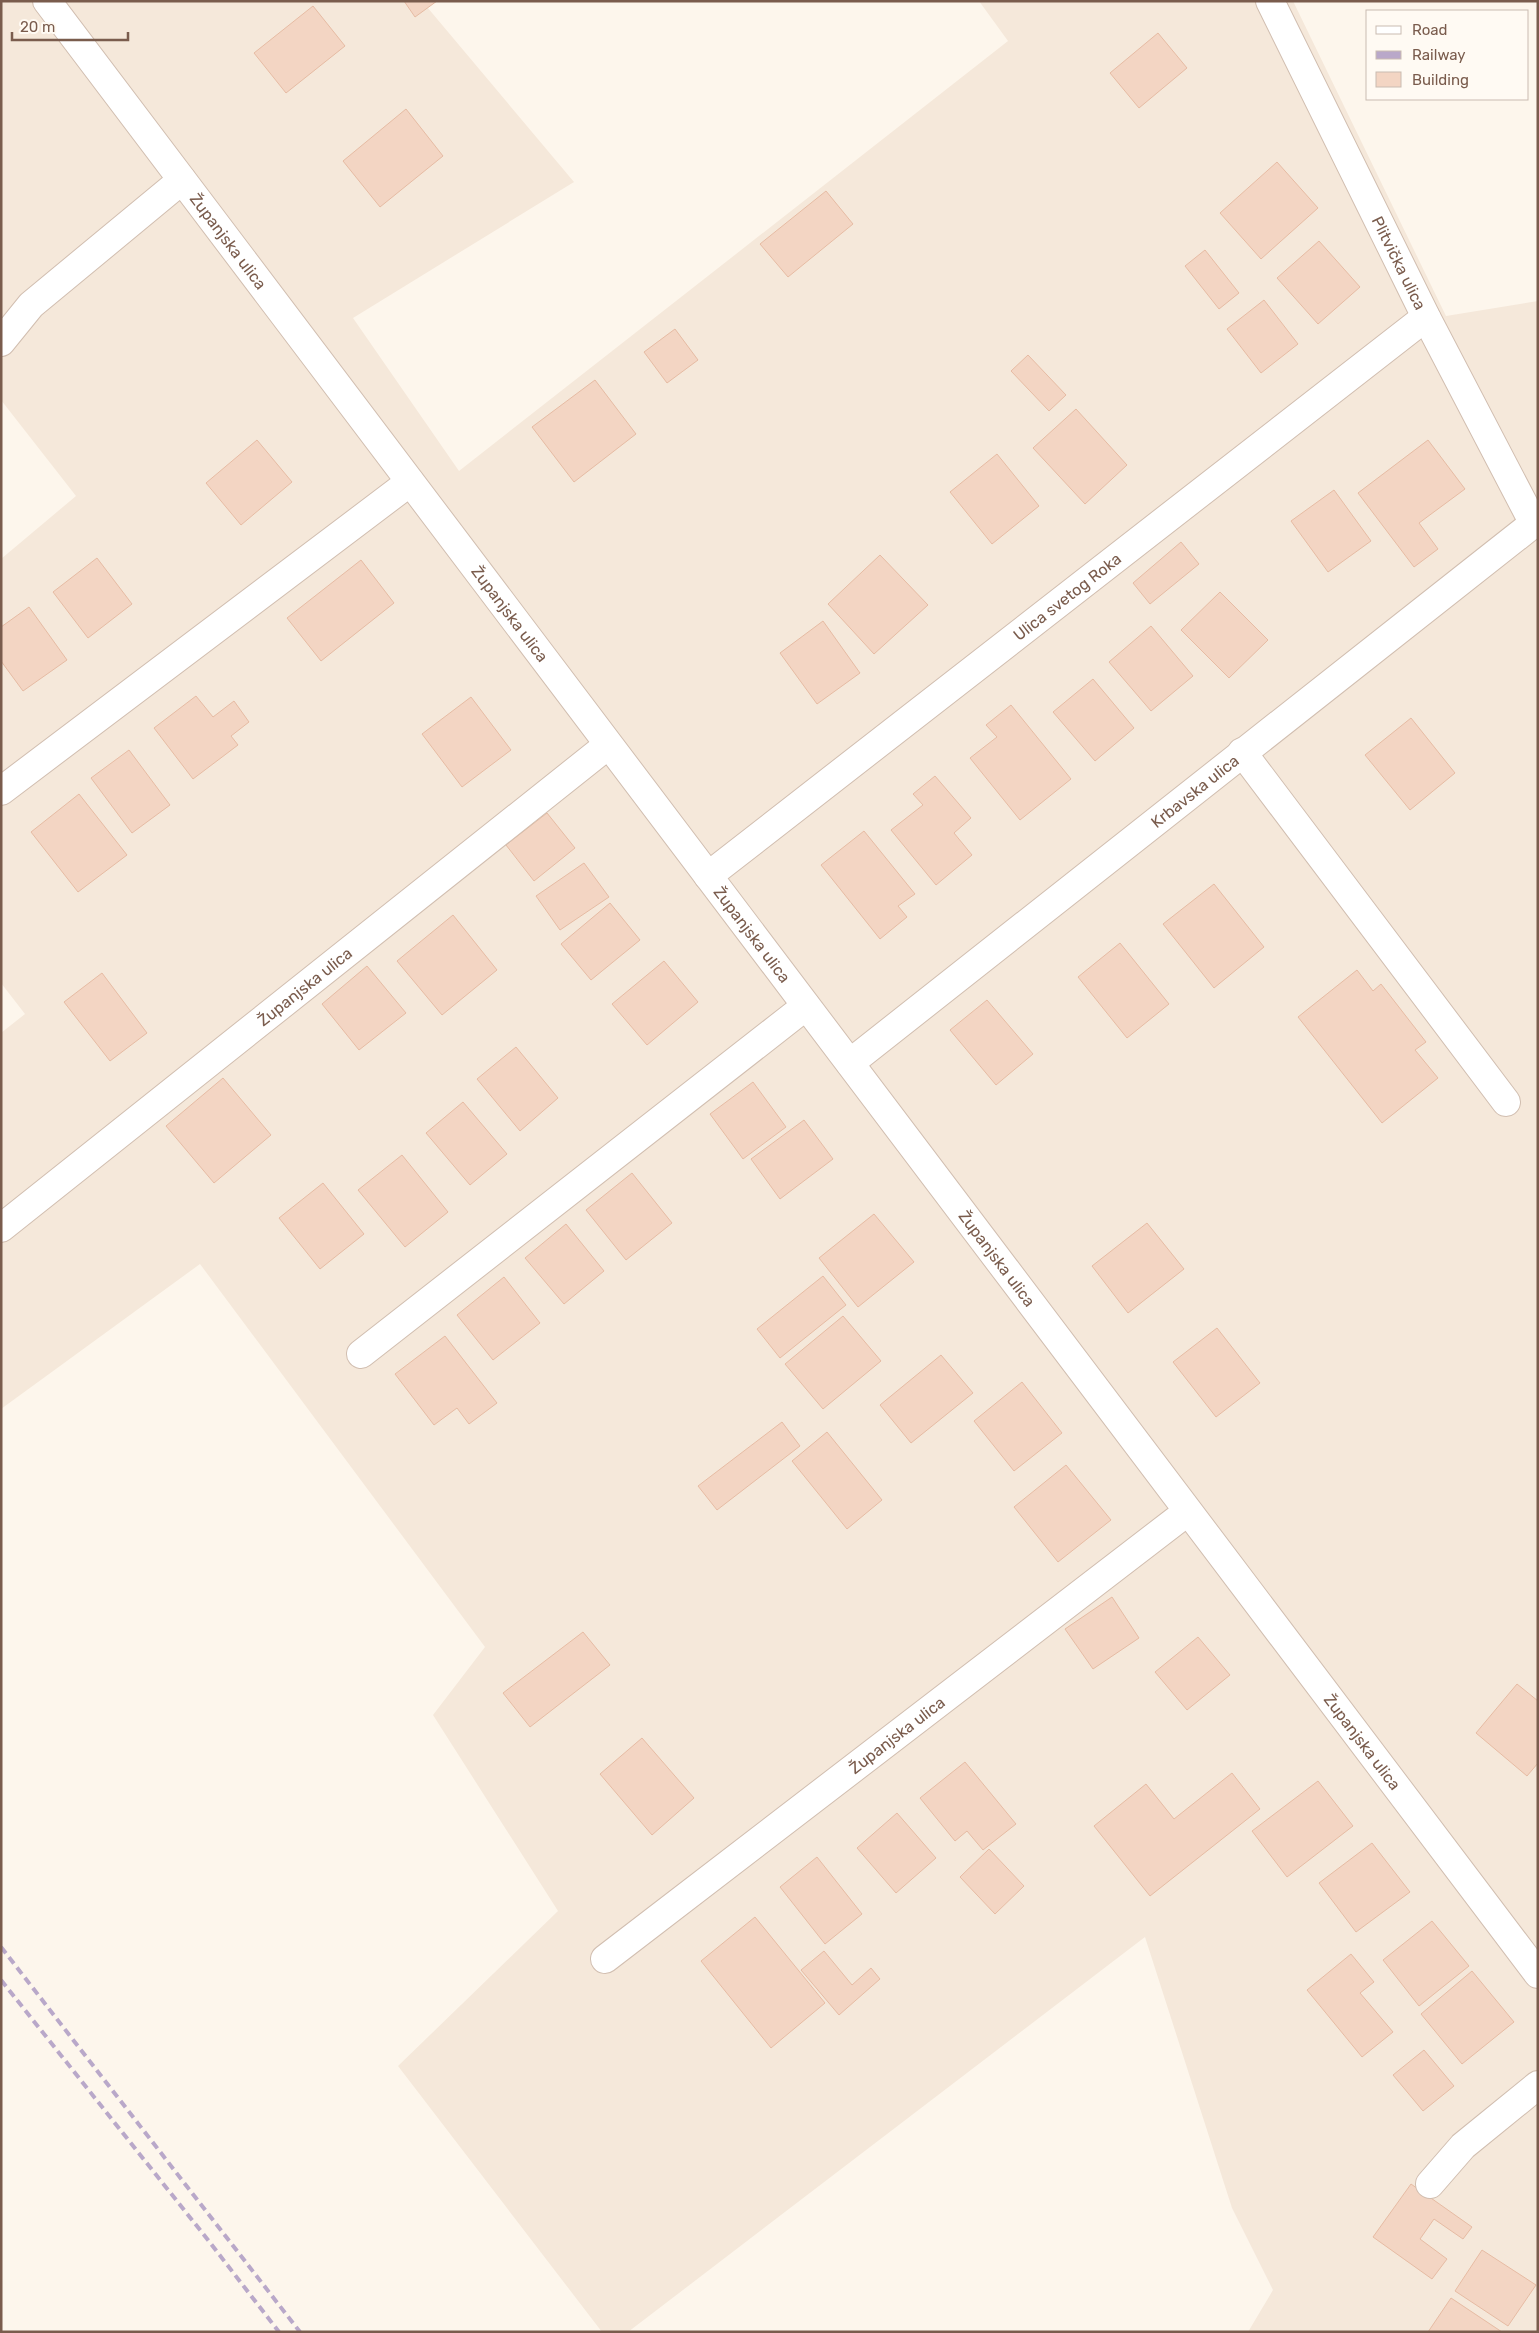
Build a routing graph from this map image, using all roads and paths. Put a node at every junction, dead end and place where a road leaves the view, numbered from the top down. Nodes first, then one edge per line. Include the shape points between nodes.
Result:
1 (47, 1) edge
2 (1270, 1) edge
3 (182, 180) junction
4 (1426, 317) junction
5 (1, 342) edge
6 (410, 482) junction
7 (1536, 521) edge
8 (608, 745) junction
9 (1242, 752) junction
10 (1, 791) edge
11 (708, 876) junction
12 (806, 1006) junction
13 (850, 1063) junction
14 (1506, 1102) dead end
15 (1, 1228) edge
16 (361, 1354) dead end
17 (1187, 1512) junction
18 (605, 1959) dead end
19 (1538, 1974) edge
20 (1538, 2085) edge
21 (1430, 2184) dead end

1 - 3 street, Županjska ulica
2 - 4 street, Plitvička ulica
3 - 5 street via 31,305
3 - 6 street, Županjska ulica
4 - 7 street, Plitvička ulica
4 - 11 street, Ulica svetog Roka
6 - 8 street, Županjska ulica
6 - 10 street
7 - 9 street, Krbavska ulica
8 - 11 street, Županjska ulica
8 - 15 street, Županjska ulica
9 - 13 street, Krbavska ulica
9 - 14 street
11 - 12 street, Županjska ulica
12 - 13 street, Županjska ulica
12 - 16 street
13 - 17 street, Županjska ulica
17 - 18 street, Županjska ulica
17 - 19 street, Županjska ulica
20 - 21 street via 1463,2146

